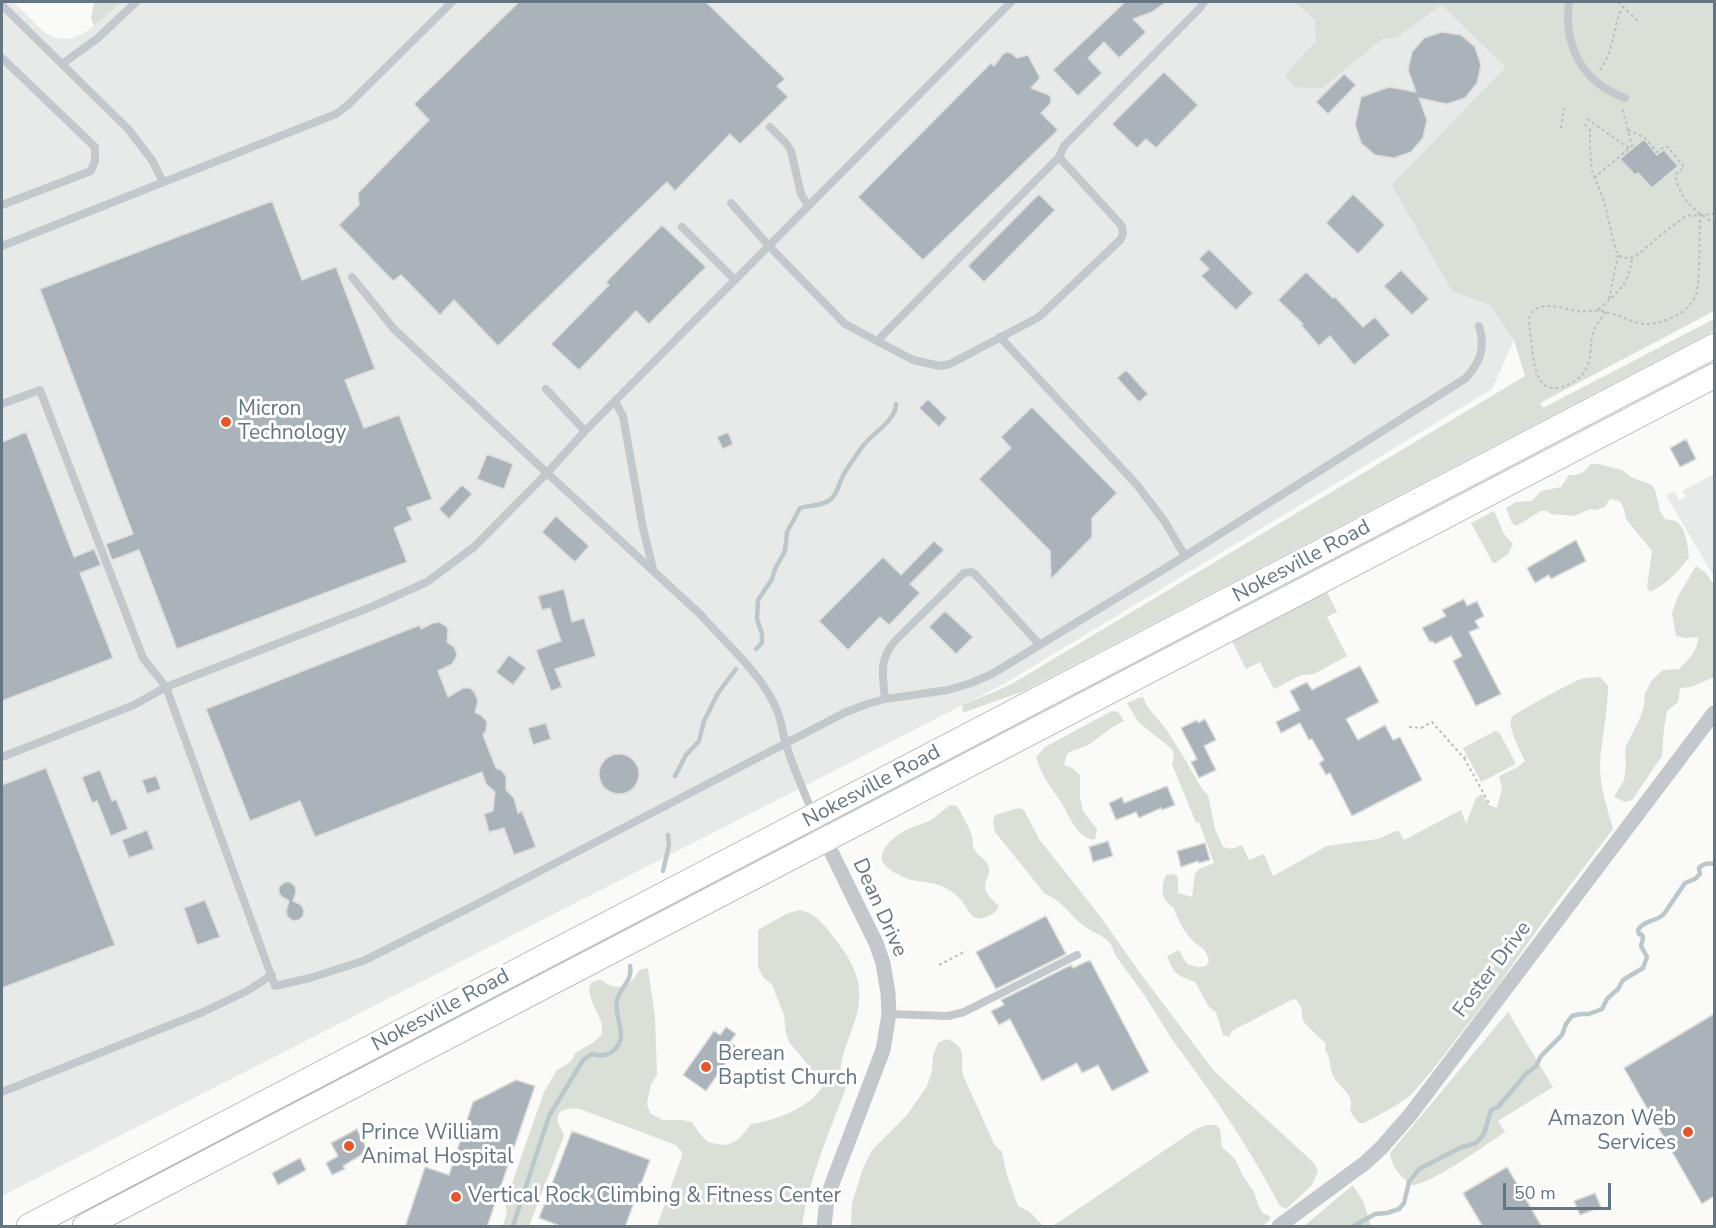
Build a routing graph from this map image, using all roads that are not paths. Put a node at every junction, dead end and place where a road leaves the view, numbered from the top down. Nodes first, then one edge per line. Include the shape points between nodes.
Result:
1 (136, 2) edge
2 (452, 2) edge
3 (1204, 2) edge
4 (1569, 2) edge
5 (1007, 3) edge
6 (2, 5) edge
7 (2, 58) edge
8 (62, 64) junction
9 (1622, 97) road end
10 (770, 127) dead end
11 (1059, 157) junction
12 (163, 182) junction
13 (731, 203) dead end
14 (2, 205) edge
15 (808, 206) junction
16 (682, 227) dead end
17 (2, 246) edge
18 (769, 246) junction
19 (352, 277) dead end
20 (735, 280) junction
21 (1479, 326) dead end
22 (1000, 337) junction
23 (877, 341) junction
24 (1714, 346) edge
25 (1714, 376) edge
26 (546, 389) dead end
27 (615, 402) junction
28 (2, 404) edge
29 (585, 431) junction
30 (547, 473) junction
31 (1185, 556) junction
32 (653, 571) junction
33 (1206, 612) junction
34 (1218, 634) junction
35 (1040, 645) junction
36 (166, 687) junction
37 (885, 699) junction
38 (1714, 713) edge
39 (786, 744) junction
40 (2, 757) edge
41 (814, 817) junction
42 (825, 839) junction
43 (1077, 955) dead end
44 (272, 975) junction
45 (889, 1014) junction
46 (2, 1092) edge
47 (28, 1227) edge
48 (85, 1227) edge
49 (824, 1227) edge
50 (1279, 1227) edge

1 - 8 lane via 98,38
2 - 12 lane via 336,114
3 - 11 lane via 1064,146
4 - 9 lane via 1569,27 1576,57 1593,80
5 - 15 lane
6 - 8 lane
7 - 14 lane via 95,147 95,161 92,171
8 - 12 lane via 138,140
10 - 15 lane via 791,151 801,194
11 - 22 lane via 1122,226 1123,234 1039,317
11 - 23 lane
12 - 17 lane
13 - 18 lane
15 - 18 lane
16 - 20 lane
18 - 20 lane
18 - 23 lane via 845,324
19 - 30 lane via 394,329
20 - 27 lane
21 - 31 lane via 1481,355 1466,378
22 - 23 lane via 940,366 913,360
22 - 31 lane via 1137,485
24 - 33 highway, Nokesville Road
25 - 34 highway, Nokesville Road
26 - 29 lane
27 - 29 lane
27 - 32 lane via 623,416
28 - 36 lane via 40,390 143,658
29 - 30 lane
30 - 32 lane
30 - 36 lane via 474,547 427,582 371,608
31 - 35 lane
32 - 39 lane via 701,615 764,687 776,708
33 - 34 highway
33 - 41 highway, Nokesville Road
34 - 42 highway, Nokesville Road
35 - 37 lane via 971,683
35 - 37 lane via 975,574 964,573 885,653
36 - 40 lane via 134,705
36 - 44 lane
37 - 39 lane via 844,713
38 - 50 street, Foster Drive via 1410,1115 1365,1163
39 - 41 lane
39 - 44 lane via 363,961 275,986
41 - 42 street, Dean Drive
41 - 47 highway, Nokesville Road
42 - 45 street, Dean Drive via 876,943 886,979
42 - 48 highway, Nokesville Road
43 - 45 lane via 964,1012 948,1016
44 - 46 lane via 203,1012
45 - 49 street, Dean Drive via 877,1068 827,1200

